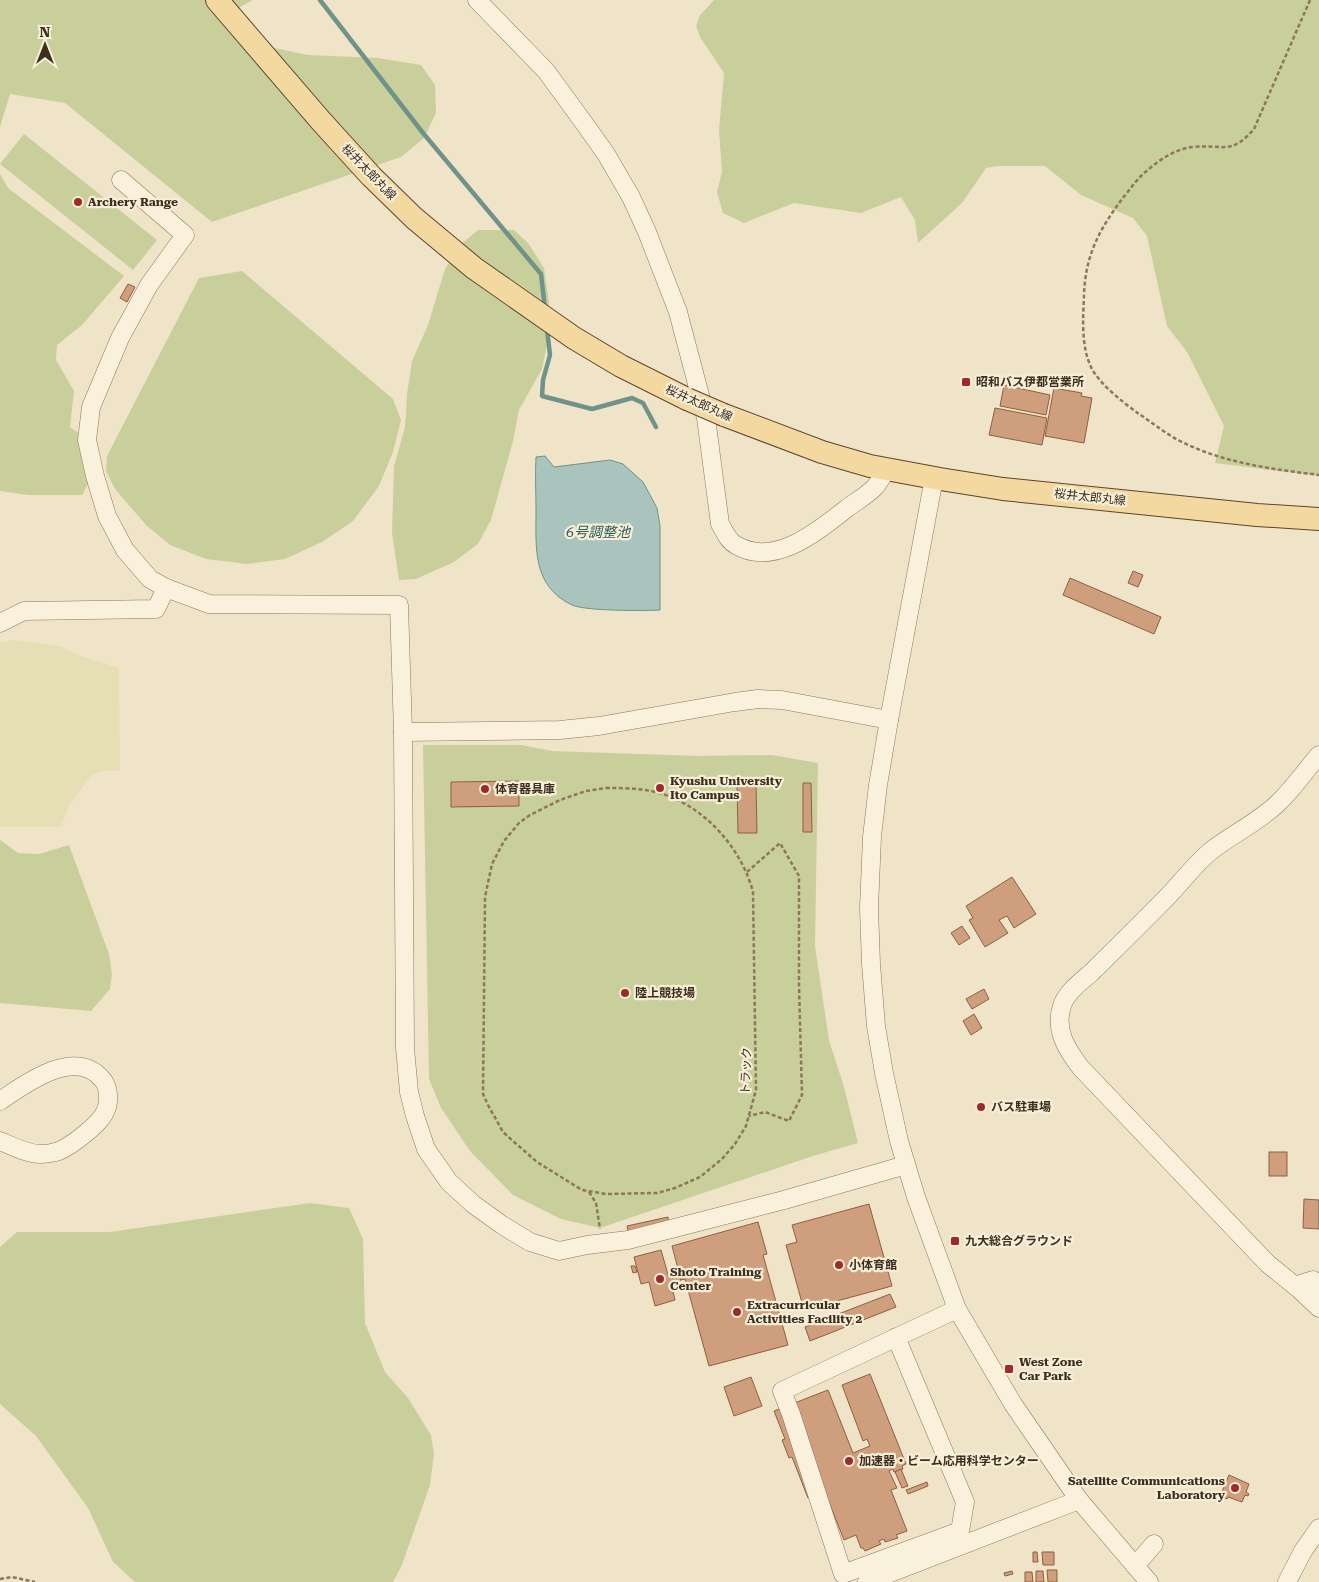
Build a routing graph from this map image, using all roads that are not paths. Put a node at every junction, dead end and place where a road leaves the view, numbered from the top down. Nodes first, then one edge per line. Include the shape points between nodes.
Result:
1 (217, 0) edge
2 (477, 0) edge
3 (121, 180) dead end
4 (887, 469) junction
5 (934, 478) junction
6 (1319, 519) edge
7 (166, 588) junction
8 (0, 623) edge
9 (889, 720) junction
10 (403, 732) junction
11 (1319, 755) edge
12 (0, 1101) edge
13 (0, 1142) edge
14 (906, 1165) junction
15 (1317, 1280) edge
16 (1295, 1286) junction
17 (1319, 1308) edge
18 (957, 1309) junction
19 (896, 1337) junction
20 (1079, 1500) junction
21 (1319, 1528) edge
22 (1154, 1544) dead end
23 (1135, 1566) junction
24 (913, 1574) edge
25 (867, 1582) edge
26 (1149, 1582) edge
27 (1287, 1582) edge

1 - 4 main road, 桜井太郎丸線, bridge via 371,176 414,218 474,268 536,313 621,366 724,415 822,452
2 - 4 street via 546,72 606,154 643,223 678,312 706,418 720,524 727,537 736,545 761,552 795,544 874,488
3 - 7 street via 185,235 149,284 120,338 91,407 87,440 107,516 125,550 150,579
4 - 5 main road, 桜井太郎丸線
5 - 6 main road, 桜井太郎丸線 via 1003,488
5 - 9 street
7 - 8 street via 156,609 24,611
7 - 10 street via 209,604 399,605
9 - 10 street via 782,700 758,699 560,730
9 - 14 street via 872,837 871,964 884,1073
10 - 14 street via 408,1092 426,1149 449,1182 474,1204 530,1242 559,1251 628,1240
11 - 16 street via 1277,804 1224,840 1196,864 1080,983 1063,1002 1060,1011 1063,1041 1081,1068 1268,1264
12 - 13 street via 50,1072 79,1065 90,1068 104,1081 108,1104 97,1122 60,1151 39,1154
14 - 18 street
15 - 16 street
16 - 17 street
18 - 19 street
18 - 20 street via 1013,1404
19 - 19 street via 966,1502 960,1531 843,1574 782,1391
20 - 23 street
20 - 24 street
21 - 27 street
22 - 23 street
23 - 26 street
24 - 25 street

